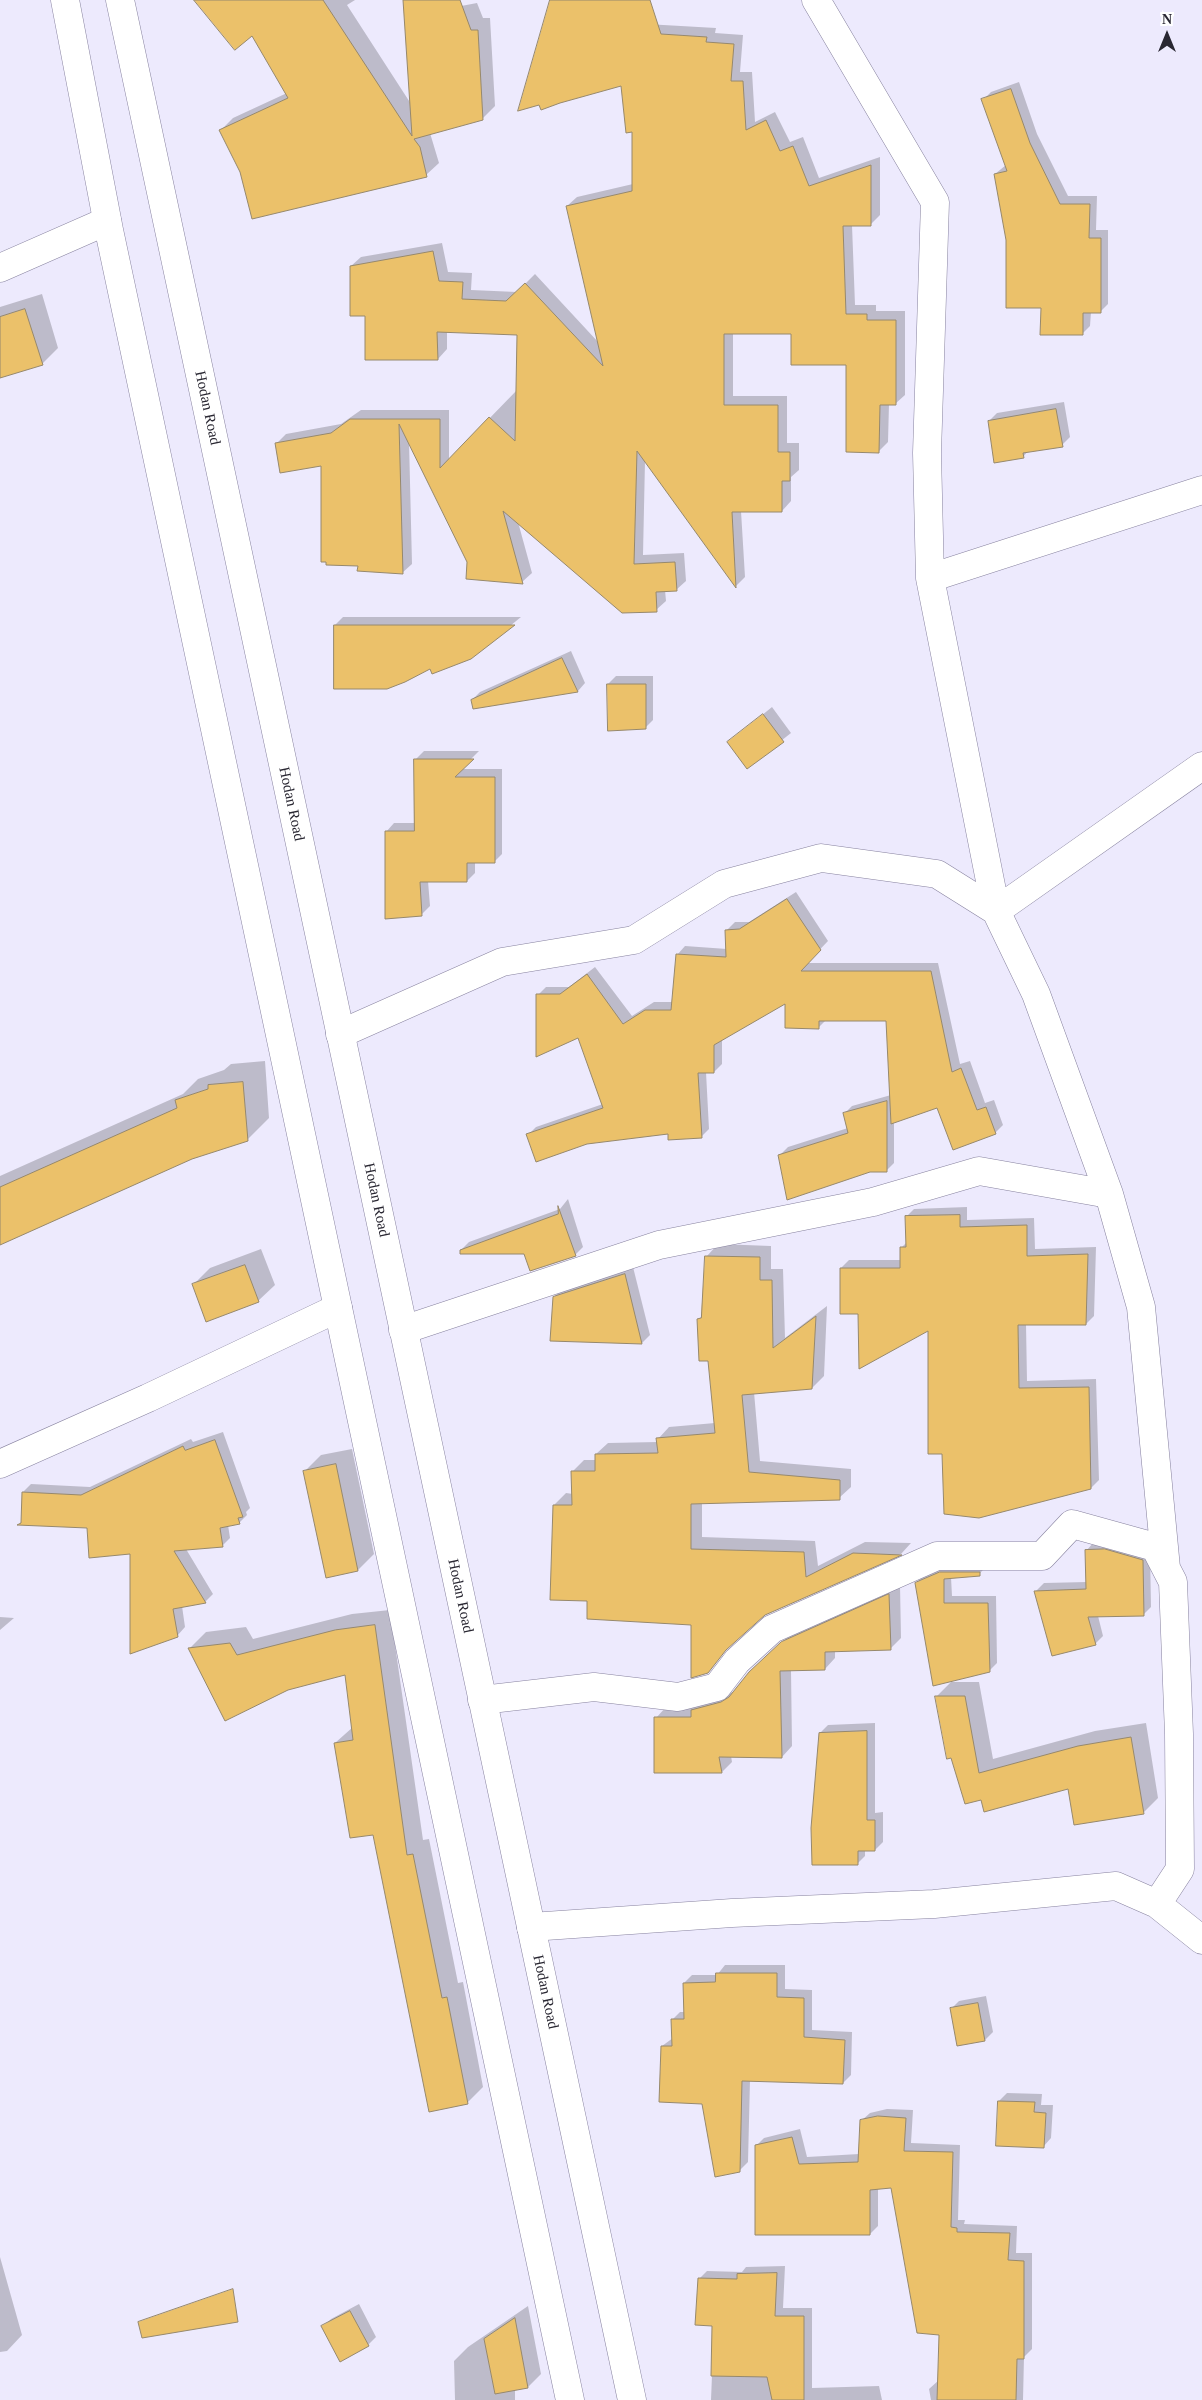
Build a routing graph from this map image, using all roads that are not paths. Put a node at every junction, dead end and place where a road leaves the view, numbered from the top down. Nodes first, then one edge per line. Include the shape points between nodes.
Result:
1 (64, 0) edge
2 (120, 0) edge
3 (816, 0) edge
4 (107, 221) junction
5 (0, 268) edge
6 (1202, 490) edge
7 (930, 578) junction
8 (1202, 766) edge
9 (996, 911) junction
10 (340, 1034) junction
11 (1110, 1194) junction
12 (338, 1308) junction
13 (403, 1330) junction
14 (0, 1464) edge
15 (1166, 1568) junction
16 (482, 1700) junction
17 (1157, 1904) junction
18 (531, 1927) junction
19 (1202, 1940) edge
20 (570, 2400) edge
21 (632, 2400) edge

1 - 4 street
2 - 10 street, Hodan Road
3 - 7 street via 935,202 927,454
4 - 5 street
4 - 12 street
6 - 7 street
7 - 9 street
8 - 9 street
9 - 10 street via 937,874 821,858 724,884 634,940 502,962
9 - 11 street via 1036,994
10 - 13 street, Hodan Road
11 - 13 street via 979,1171 873,1202 659,1245
11 - 15 street via 1140,1307
12 - 14 street
12 - 20 street
13 - 16 street, Hodan Road
15 - 16 street via 1155,1547 1072,1524 1042,1556 937,1556 772,1629 737,1661 717,1688 678,1697 594,1687
15 - 17 street via 1174,1582 1180,1869
16 - 18 street, Hodan Road
17 - 18 street via 1116,1886 934,1904 732,1913
17 - 19 street
18 - 21 street, Hodan Road

